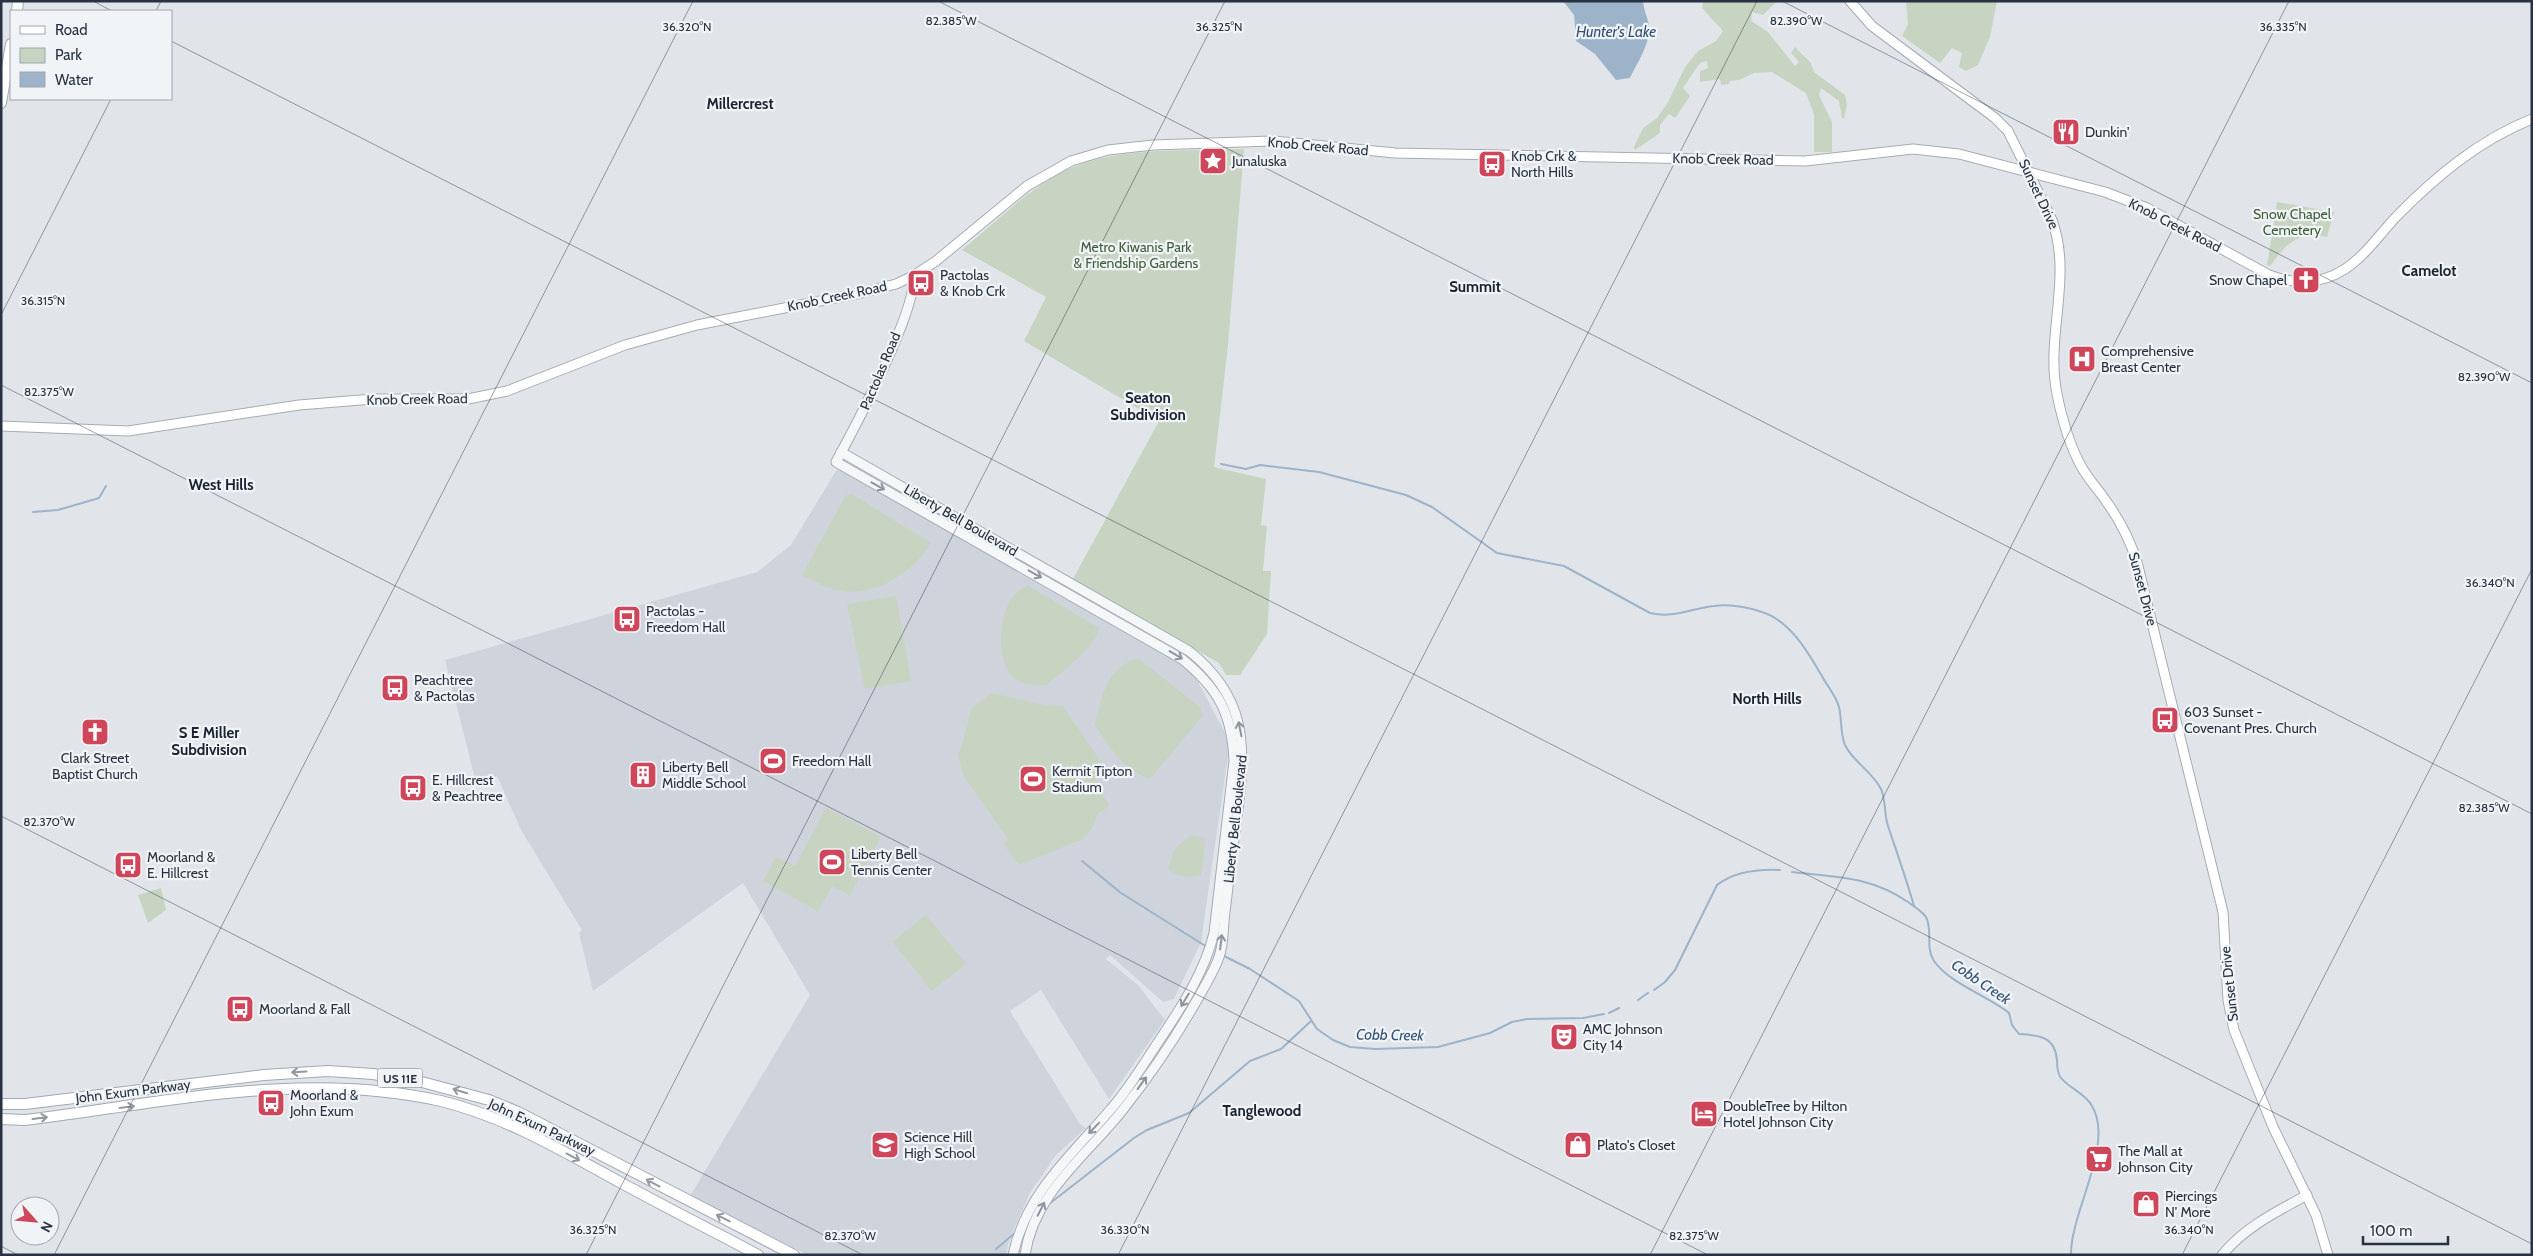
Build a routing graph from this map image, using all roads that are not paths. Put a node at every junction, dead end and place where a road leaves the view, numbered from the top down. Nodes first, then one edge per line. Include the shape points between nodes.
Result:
1 (1850, 1) edge
2 (10, 50) edge
3 (1, 104) edge
4 (2532, 115) edge
5 (2532, 120) edge
6 (2523, 123) junction
7 (2031, 174) junction
8 (913, 276) junction
9 (1, 426) edge
10 (841, 452) junction
11 (836, 462) joint
12 (1, 1104) edge
13 (1, 1119) edge
14 (2307, 1195) junction
15 (758, 1255) edge
16 (794, 1255) edge
17 (1013, 1255) edge
18 (1025, 1255) edge
19 (2222, 1255) edge
20 (2328, 1255) edge

1 - 7 main road, Sunset Drive via 1878,31 1995,118 2008,131
2 - 3 main road
4 - 6 main road, Knob Creek Road
5 - 6 main road, Knob Creek Road
6 - 7 main road, Knob Creek Road via 2465,155 2346,268 2311,282 2289,281 2269,275 2127,200
7 - 8 main road, Knob Creek Road via 1959,154 1913,149 1805,161 1395,152 1274,140 1153,145 1108,150 1071,161 1049,173 1027,186 956,246
7 - 14 main road, Sunset Drive via 2057,233 2061,288 2054,337 2054,368 2064,423 2082,467 2120,522 2137,562 2223,912 2228,1000 2234,1030 2273,1127
8 - 9 main road, Knob Creek Road via 861,293 697,325 634,342 507,391 468,399 338,401 128,431
8 - 10 street, Pactolas Road via 914,288 895,338 868,403
10 - 11 street, Pactolas Road
18 -> 10 street, Liberty Bell Boulevard via 1028,1235 1046,1199 1092,1142 1124,1109 1206,984 1220,955 1241,785 1243,755 1240,727 1228,693 1220,681 1188,651
11 -> 17 street, Liberty Bell Boulevard via 1182,659 1206,680 1221,700 1230,725 1234,761 1214,933 1208,956 1179,1010 1130,1085 1036,1198 1025,1216
16 -> 12 main road, John Exum Parkway / US 11E via 518,1112 489,1100 418,1081 373,1074 301,1072 25,1104
13 -> 15 main road, John Exum Parkway / US 11E via 25,1120 292,1088 393,1092 442,1102 514,1127
14 - 19 street via 2259,1221
14 - 20 main road, Sunset Drive

